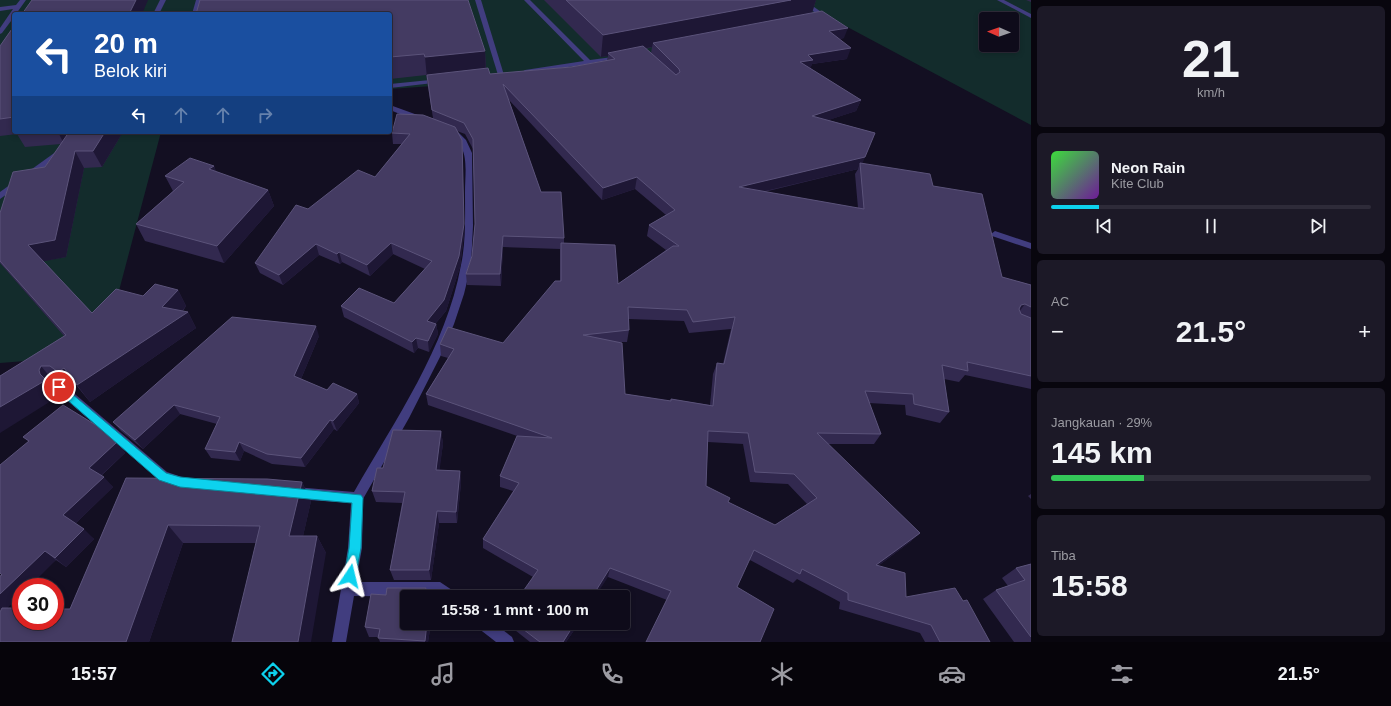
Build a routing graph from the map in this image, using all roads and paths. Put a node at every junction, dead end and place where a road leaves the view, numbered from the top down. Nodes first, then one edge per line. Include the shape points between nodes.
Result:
1 (23, 0) edge
2 (162, 0) edge
3 (199, 0) edge
4 (478, 0) edge
5 (527, 0) edge
6 (800, 0) edge
7 (1000, 0) edge
8 (18, 7) junction
9 (0, 9) edge
10 (14, 12) edge
11 (157, 12) edge
12 (196, 12) edge
13 (12, 15) edge
14 (1031, 16) edge
15 (808, 21) edge
16 (0, 32) edge
17 (628, 56) edge
18 (589, 63) junction
19 (516, 73) edge
20 (508, 74) edge
21 (501, 75) junction
22 (493, 76) edge
23 (445, 81) edge
24 (392, 86) edge
25 (392, 108) edge
26 (427, 121) edge
27 (442, 127) edge
28 (67, 148) edge
29 (0, 196) edge
30 (995, 234) dead end
31 (1031, 246) edge
32 (59, 387) edge
33 (193, 483) edge
34 (286, 492) edge
35 (357, 498) junction
36 (348, 590) junction
37 (441, 590) edge
38 (491, 630) edge
39 (339, 642) edge
40 (506, 642) edge

1 - 8 street
2 - 11 street
3 - 12 street
4 - 21 street
5 - 18 street
6 - 15 street via 824,16
7 - 14 street
8 - 9 street
8 - 10 street
13 - 16 street
17 - 18 street
18 - 19 street
20 - 21 street
21 - 22 street
23 - 24 street
25 - 26 street
27 - 35 street via 460,135 468,150 470,235 466,267 446,331 430,368
28 - 29 street
30 - 31 street
32 - 33 street via 163,476
34 - 35 street
35 - 36 street via 355,548
36 - 37 street
36 - 39 street
38 - 40 street

